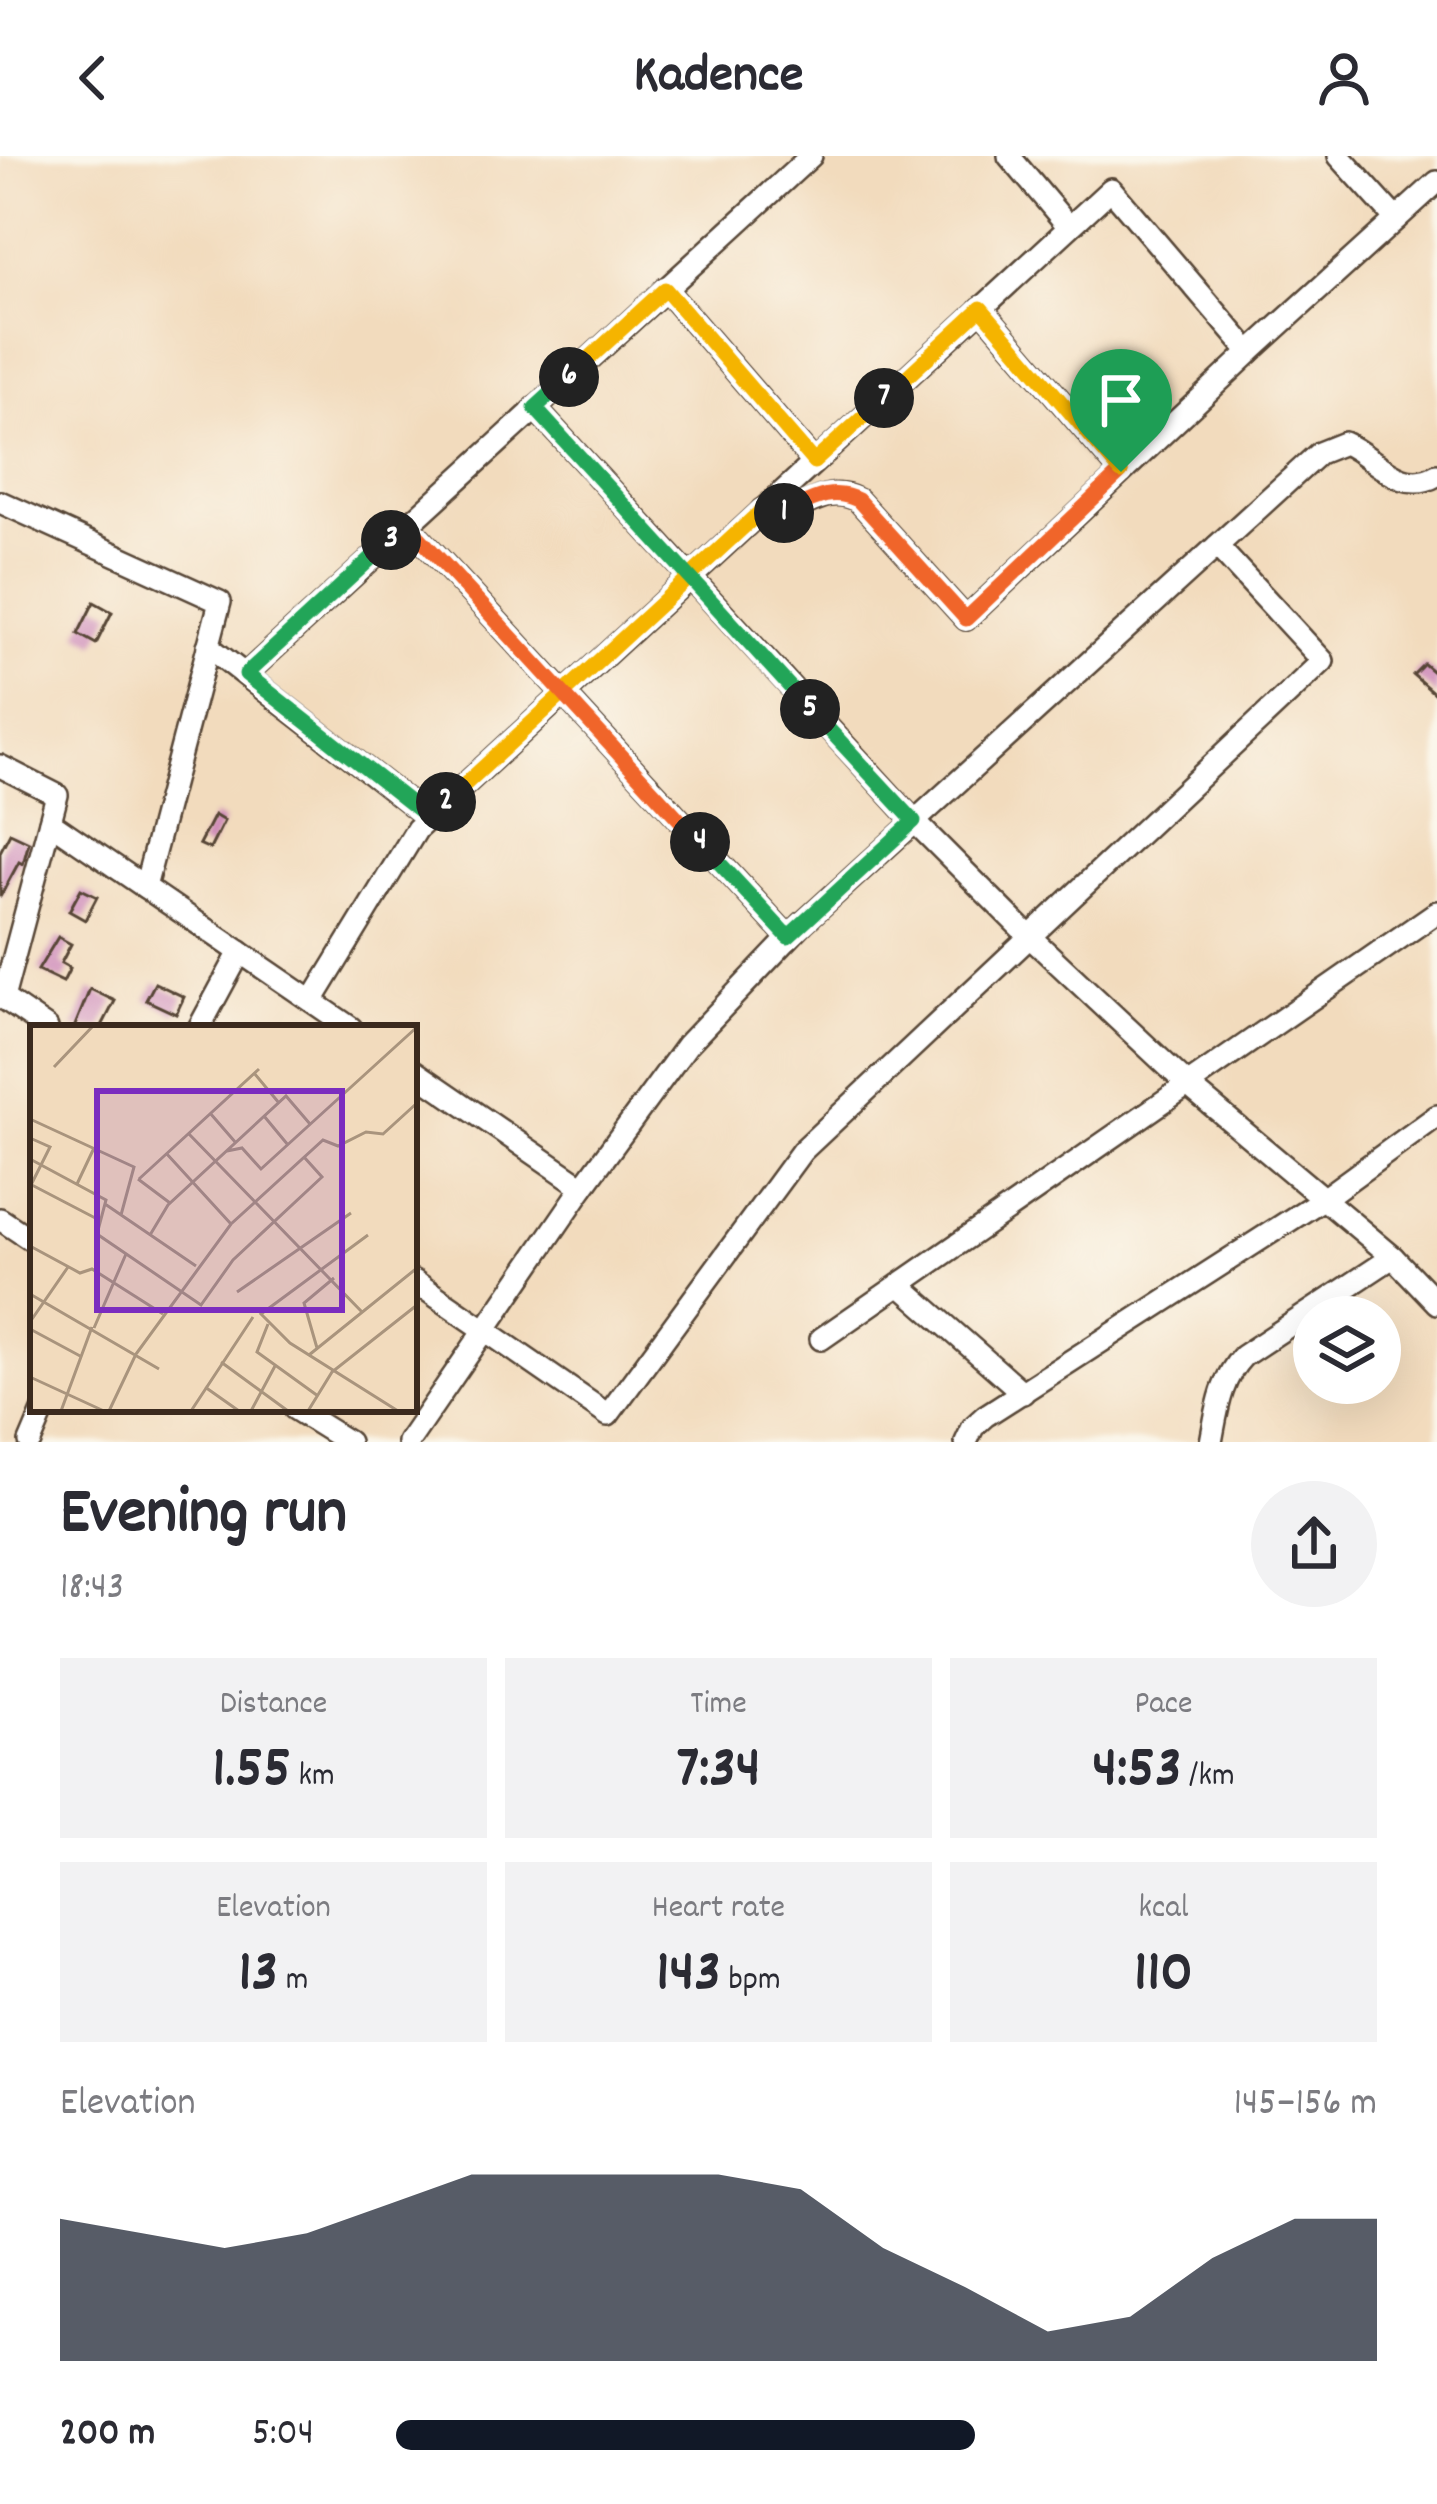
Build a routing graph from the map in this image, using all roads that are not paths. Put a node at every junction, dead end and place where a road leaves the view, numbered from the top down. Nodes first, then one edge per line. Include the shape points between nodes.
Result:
1 (811, 156) edge
2 (1009, 156) edge
3 (1339, 156) edge
4 (1437, 182) edge
5 (1396, 219) junction
6 (1069, 227) junction
7 (665, 289) junction
8 (981, 308) junction
9 (1250, 352) junction
10 (535, 408) junction
11 (814, 462) junction
12 (1121, 472) junction
13 (1437, 475) edge
14 (0, 502) edge
15 (762, 510) junction
16 (408, 525) junction
17 (1217, 546) junction
18 (689, 578) junction
19 (208, 646) junction
20 (246, 674) junction
21 (563, 694) junction
22 (0, 766) edge
23 (429, 818) junction
24 (914, 821) junction
25 (50, 822) junction
26 (145, 887) junction
27 (0, 910) edge
28 (1437, 912) edge
29 (23, 922) junction
30 (788, 937) junction
31 (1030, 937) junction
32 (240, 952) junction
33 (312, 1001) junction
34 (43, 1025) edge
35 (202, 1025) edge
36 (347, 1025) edge
37 (417, 1073) edge
38 (1190, 1086) junction
39 (1437, 1116) edge
40 (584, 1187) junction
41 (1323, 1199) junction
42 (0, 1219) edge
43 (30, 1239) edge
44 (1393, 1257) junction
45 (417, 1283) edge
46 (900, 1285) junction
47 (1437, 1303) edge
48 (486, 1331) junction
49 (821, 1340) dead end
50 (1024, 1393) junction
51 (43, 1412) edge
52 (301, 1412) edge
53 (30, 1442) edge
54 (348, 1442) edge
55 (408, 1442) edge
56 (965, 1442) edge
57 (1211, 1442) edge

1 - 7 street
2 - 6 street
3 - 5 street
4 - 5 street
5 - 9 street
6 - 8 street
6 - 9 street via 1111,189
7 - 10 street
7 - 11 street
8 - 11 street
8 - 12 street
9 - 12 street
10 - 16 street
10 - 18 street
11 - 15 street
12 - 15 street via 966,619 850,495 825,494 780,514
13 - 17 street via 1407,482 1344,443 1319,453
14 - 19 street via 220,602
15 - 18 street
16 - 20 street
16 - 21 street
17 - 24 street
17 - 31 street via 1323,661
18 - 21 street
18 - 24 street
19 - 20 street
19 - 26 street
20 - 23 street
21 - 23 street
21 - 30 street
22 - 25 street via 57,795
23 - 33 street
24 - 30 street
24 - 31 street
25 - 26 street
25 - 29 street
26 - 32 street
27 - 29 street
28 - 38 street
29 - 34 street via 3,998
30 - 40 street via 687,1045
31 - 38 street
31 - 48 street via 802,1151 608,1415
32 - 33 street
32 - 35 street
33 - 36 street
37 - 40 street
38 - 41 street
38 - 46 street
39 - 41 street
40 - 48 street
41 - 44 street
41 - 50 street
42 - 43 street
44 - 47 street
44 - 57 street via 1229,1370
45 - 48 street
46 - 49 street
46 - 50 street
48 - 55 street
50 - 56 street via 985,1416
51 - 53 street
52 - 54 street

